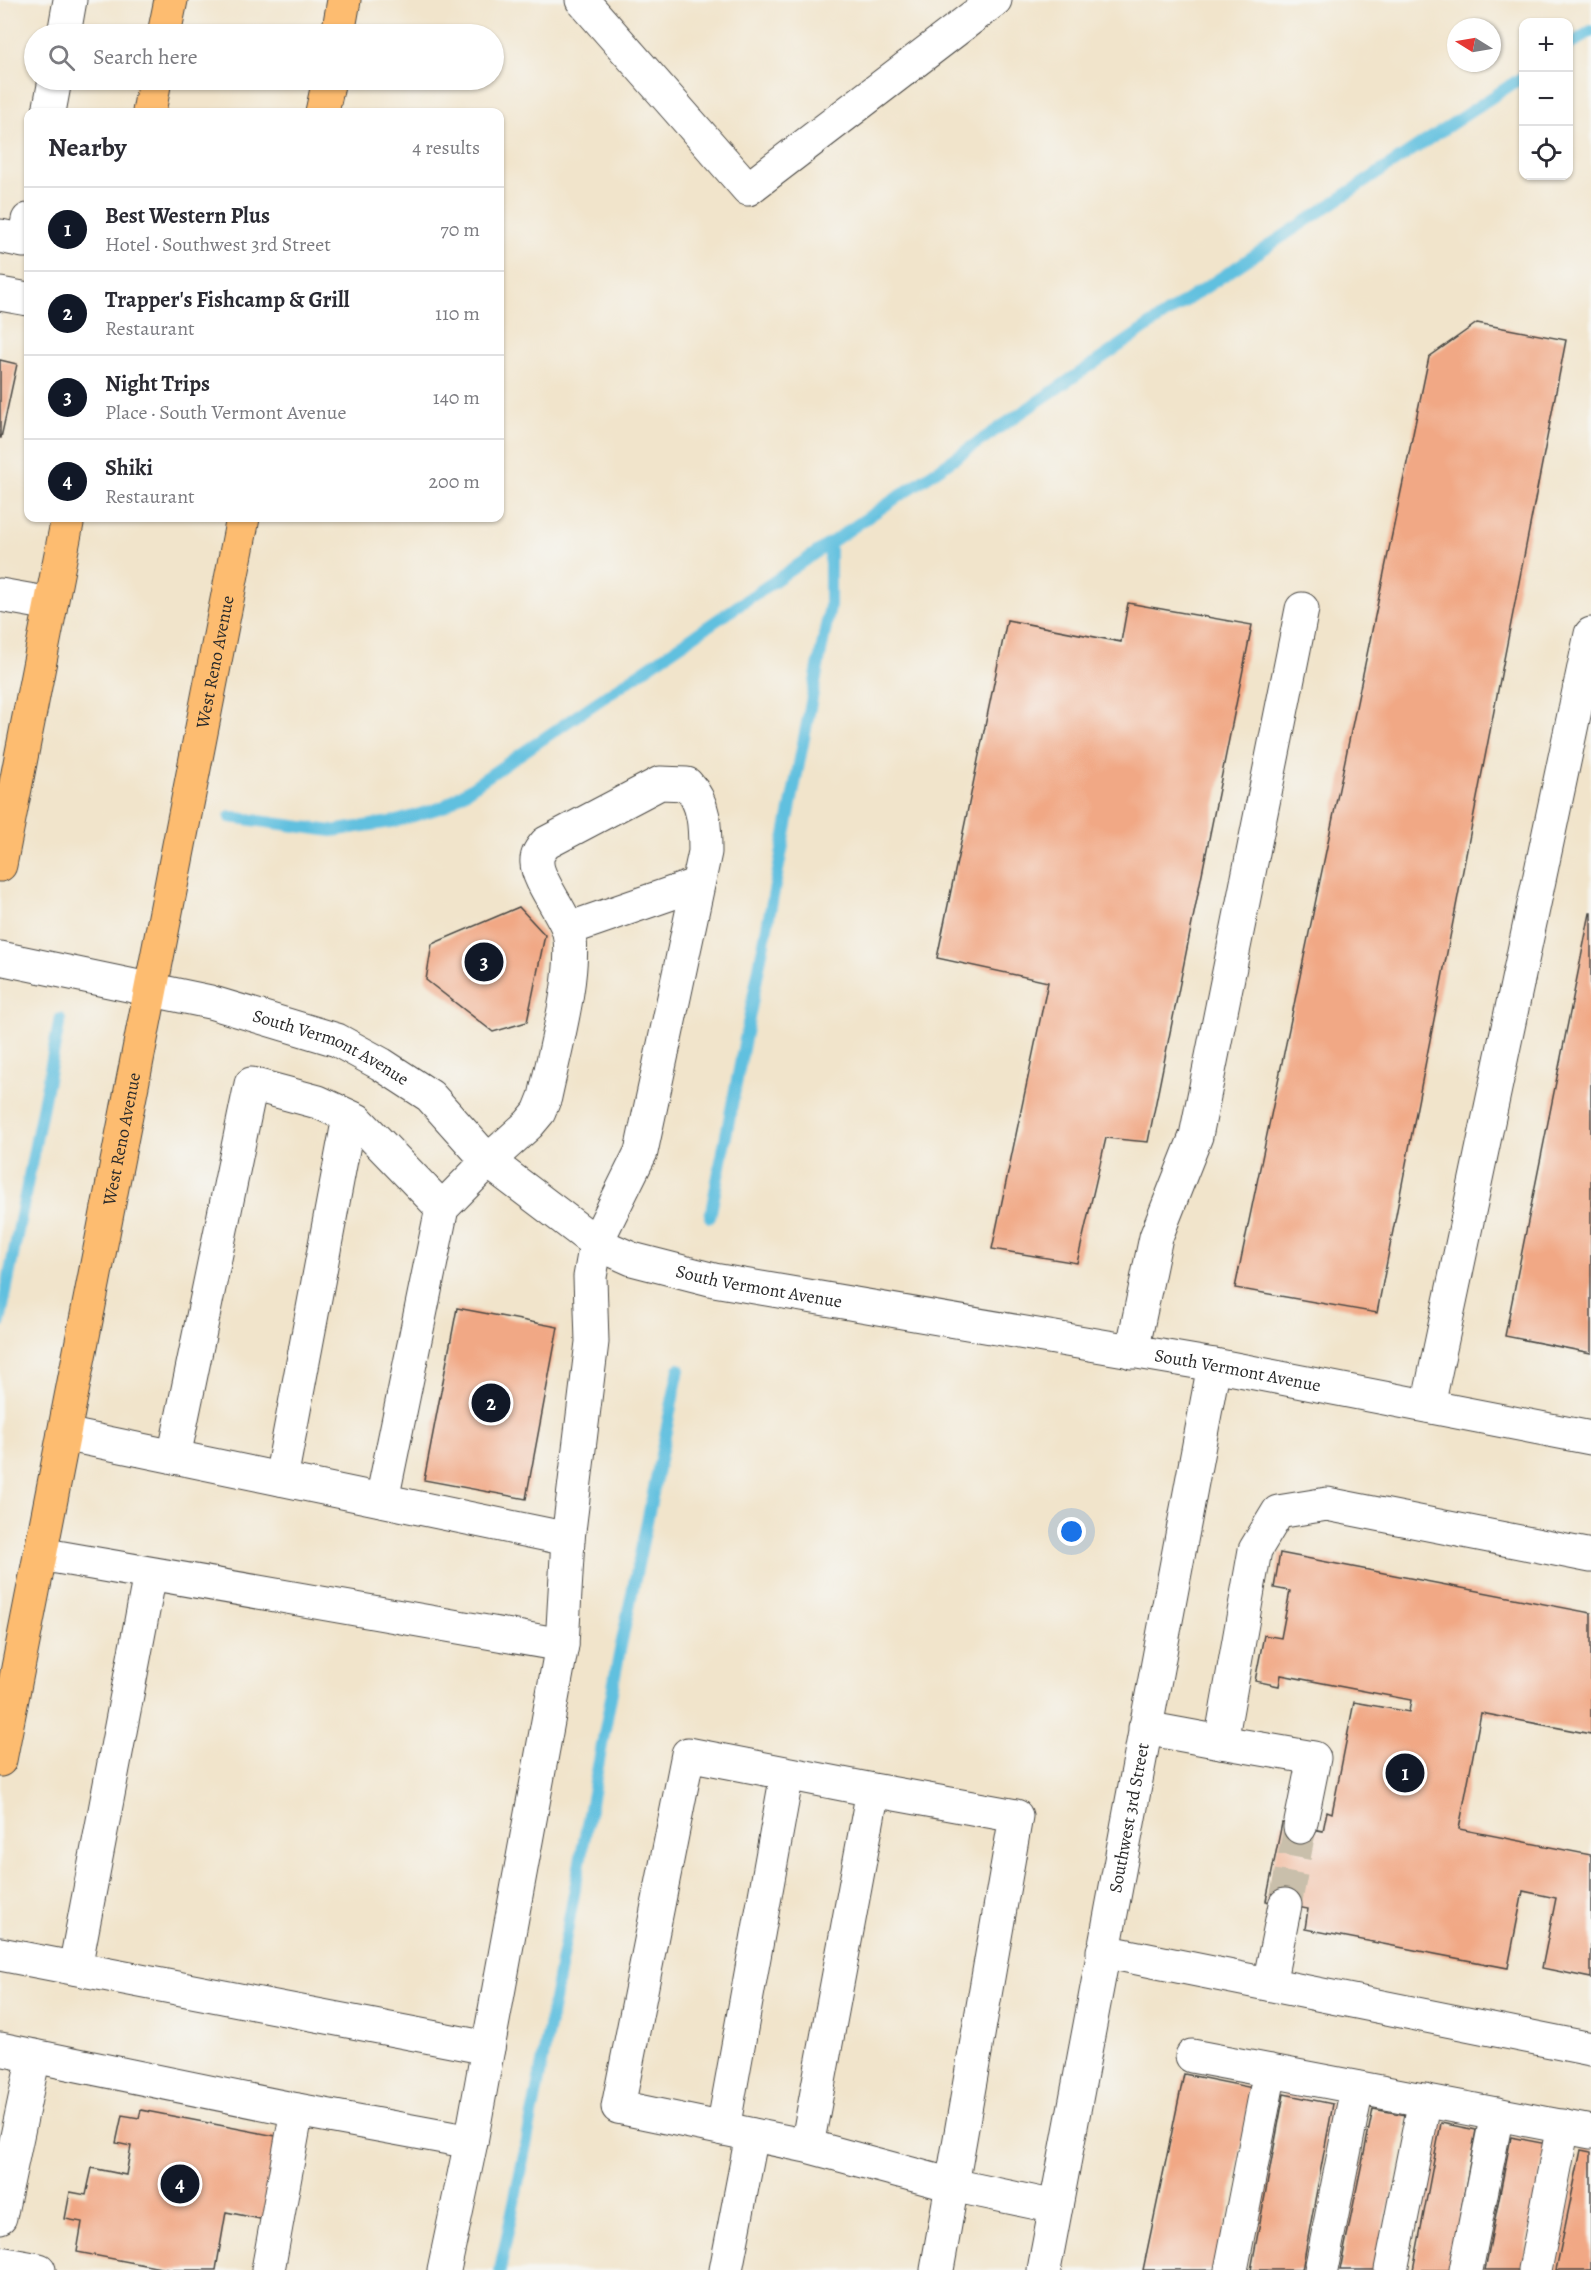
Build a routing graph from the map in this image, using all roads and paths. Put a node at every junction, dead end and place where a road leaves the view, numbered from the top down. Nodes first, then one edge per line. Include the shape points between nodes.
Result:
1 (70, 0) edge
2 (171, 0) edge
3 (344, 0) edge
4 (582, 0) edge
5 (995, 0) edge
6 (66, 24) edge
7 (166, 24) edge
8 (340, 24) edge
9 (53, 90) edge
10 (153, 90) edge
11 (327, 90) edge
12 (50, 108) edge
13 (149, 108) edge
14 (323, 108) edge
15 (0, 236) edge
16 (24, 241) edge
17 (0, 294) edge
18 (24, 298) edge
19 (67, 522) edge
20 (242, 522) edge
21 (0, 595) edge
22 (51, 604) junction
23 (1302, 609) dead end
24 (1591, 634) edge
25 (0, 865) edge
26 (698, 884) junction
27 (568, 929) junction
28 (0, 958) edge
29 (152, 989) junction
30 (349, 1116) junction
31 (488, 1161) junction
32 (442, 1208) junction
33 (596, 1242) junction
34 (1132, 1352) junction
35 (1214, 1365) junction
36 (1428, 1406) junction
37 (64, 1434) junction
38 (1591, 1438) edge
39 (174, 1457) junction
40 (281, 1479) junction
41 (382, 1500) junction
42 (568, 1539) junction
43 (40, 1554) junction
44 (1591, 1556) edge
45 (150, 1574) junction
46 (562, 1645) junction
47 (1145, 1728) junction
48 (1221, 1742) junction
49 (0, 1760) edge
50 (787, 1774) junction
51 (873, 1790) junction
52 (1300, 1827) tunnel mouth
53 (1285, 1905) tunnel mouth
54 (1103, 1951) junction
55 (0, 1954) edge
56 (75, 1968) junction
57 (1269, 1984) junction
58 (488, 2048) junction
59 (0, 2049) edge
60 (1591, 2049) edge
61 (34, 2055) junction
62 (1192, 2056) dead end
63 (1270, 2071) junction
64 (1357, 2088) junction
65 (1425, 2100) junction
66 (297, 2110) junction
67 (1497, 2114) junction
68 (1577, 2129) edge
69 (737, 2132) junction
70 (471, 2142) junction
71 (807, 2146) junction
72 (4, 2180) edge
73 (952, 2185) junction
74 (1056, 2207) junction
75 (0, 2217) edge
76 (0, 2263) edge
77 (39, 2270) edge
78 (268, 2270) edge
79 (444, 2270) edge
80 (726, 2270) edge
81 (937, 2270) edge
82 (1044, 2270) edge
83 (1231, 2270) edge
84 (1321, 2270) edge
85 (1391, 2270) edge
86 (1466, 2270) edge
87 (1535, 2270) edge

1 - 6 street
2 - 7 main road
3 - 8 main road
4 - 5 street via 748,189
9 - 12 street
10 - 13 main road
11 - 14 main road
15 - 16 street
17 - 18 street
19 - 22 main road
20 - 29 main road, West Reno Avenue
21 - 22 street
22 - 25 main road
23 - 34 street via 1197,1136 1156,1237
24 - 36 street
26 - 27 street
26 - 27 street via 706,823 695,792 687,784 660,783 546,843 539,852 536,865
26 - 33 street via 641,1152
27 - 31 street via 569,975 545,1097 529,1124
28 - 29 street, South Vermont Avenue
29 - 31 street, South Vermont Avenue via 337,1040 430,1096
29 - 37 main road, West Reno Avenue
30 - 32 street
30 - 39 street via 318,1102 251,1084
30 - 40 street
31 - 32 street
31 - 33 street, South Vermont Avenue
32 - 41 street
33 - 34 street, South Vermont Avenue via 632,1259 714,1280
33 - 42 street via 590,1277 592,1342
34 - 35 street, South Vermont Avenue
35 - 36 street, South Vermont Avenue
35 - 47 street, Southwest 3rd Street
36 - 38 street, South Vermont Avenue
37 - 39 street
37 - 43 main road, West Reno Avenue
39 - 40 street
40 - 41 street
41 - 42 street
42 - 46 street
43 - 45 street
43 - 49 main road, West Reno Avenue
44 - 48 street via 1327,1504 1278,1512 1255,1550
45 - 46 street
45 - 56 street
46 - 58 street
47 - 48 street
47 - 54 street, Southwest 3rd Street
48 - 52 street via 1314,1758
50 - 51 street
50 - 69 street
50 - 69 street via 688,1754 618,2107
51 - 71 street
51 - 73 street via 1016,1816
53 - 57 street
54 - 57 street
54 - 74 street, Southwest 3rd Street
55 - 56 street
56 - 58 street
57 - 60 street
58 - 70 street
59 - 61 street
61 - 66 street
61 - 72 street
62 - 63 street
63 - 64 street
63 - 83 street
64 - 65 street
64 - 84 street
65 - 67 street
65 - 85 street
66 - 70 street
66 - 78 street
67 - 68 street
67 - 86 street
68 - 87 street
69 - 71 street
69 - 80 street
70 - 79 street
71 - 73 street
72 - 75 street
73 - 74 street
73 - 81 street
74 - 82 street, Southwest 3rd Street
76 - 77 street

